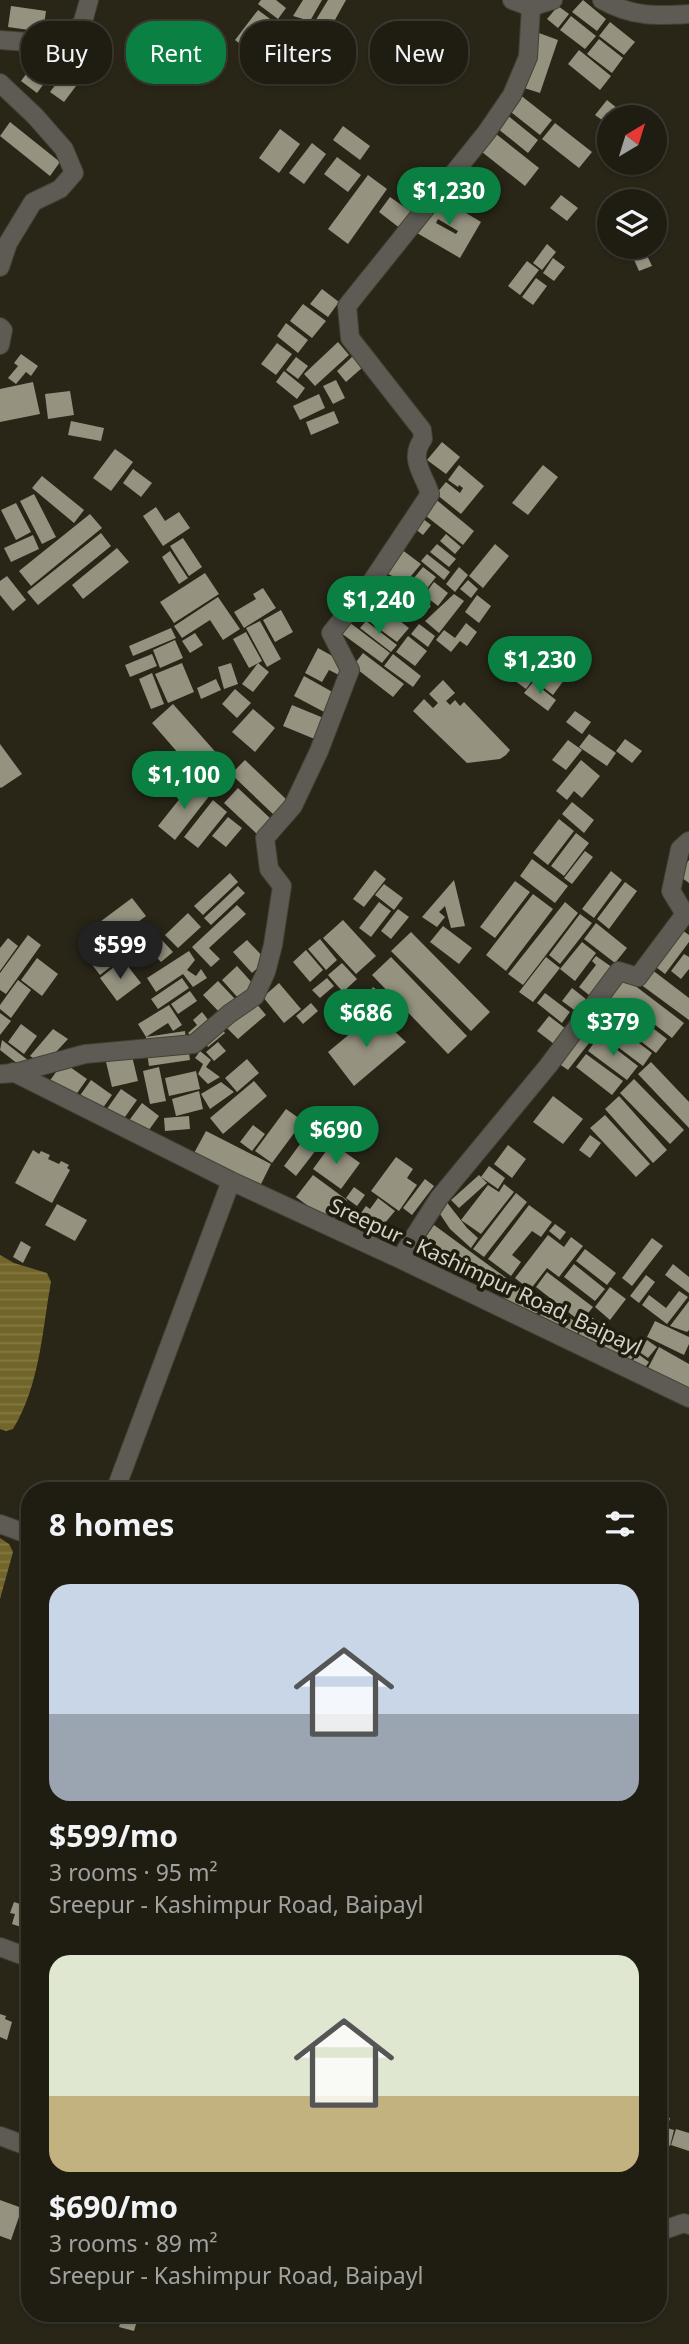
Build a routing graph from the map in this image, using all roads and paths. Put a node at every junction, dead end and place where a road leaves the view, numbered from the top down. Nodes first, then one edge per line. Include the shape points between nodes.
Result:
1 (89, 0) edge
2 (512, 0) edge
3 (553, 0) edge
4 (602, 0) edge
5 (531, 7) junction
6 (689, 13) edge
7 (0, 40) edge
8 (0, 83) edge
9 (0, 267) edge
10 (0, 327) edge
11 (0, 345) edge
12 (689, 841) edge
13 (5, 1071) edge
14 (231, 1181) junction
15 (400, 1259) junction
16 (689, 1398) edge
17 (119, 1482) edge
18 (0, 1524) edge
19 (21, 1532) edge
20 (0, 1947) edge
21 (21, 1955) edge
22 (0, 2136) edge
23 (21, 2144) edge
24 (689, 2225) edge
25 (667, 2229) edge

1 - 7 street via 82,25 41,43
2 - 5 street
3 - 5 street
4 - 6 street via 620,11 656,16
5 - 13 street via 528,57 512,95 347,306 350,338 422,430 416,464 430,494 331,633 350,670 293,806 265,838 269,869 282,886 273,944 255,996 194,1044 85,1055
8 - 9 street via 64,149 74,173 60,189 33,202 8,243
10 - 11 street
12 - 15 street via 680,849 671,891 685,914 638,977 619,971 439,1198
13 - 14 street, Sreepur - Kashimpur Road, Baipayl
14 - 15 street, Sreepur - Kashimpur Road, Baipayl
14 - 17 street
15 - 16 street, Sreepur - Kashimpur Road, Baipayl
18 - 19 street
20 - 21 street
22 - 23 street
24 - 25 street

